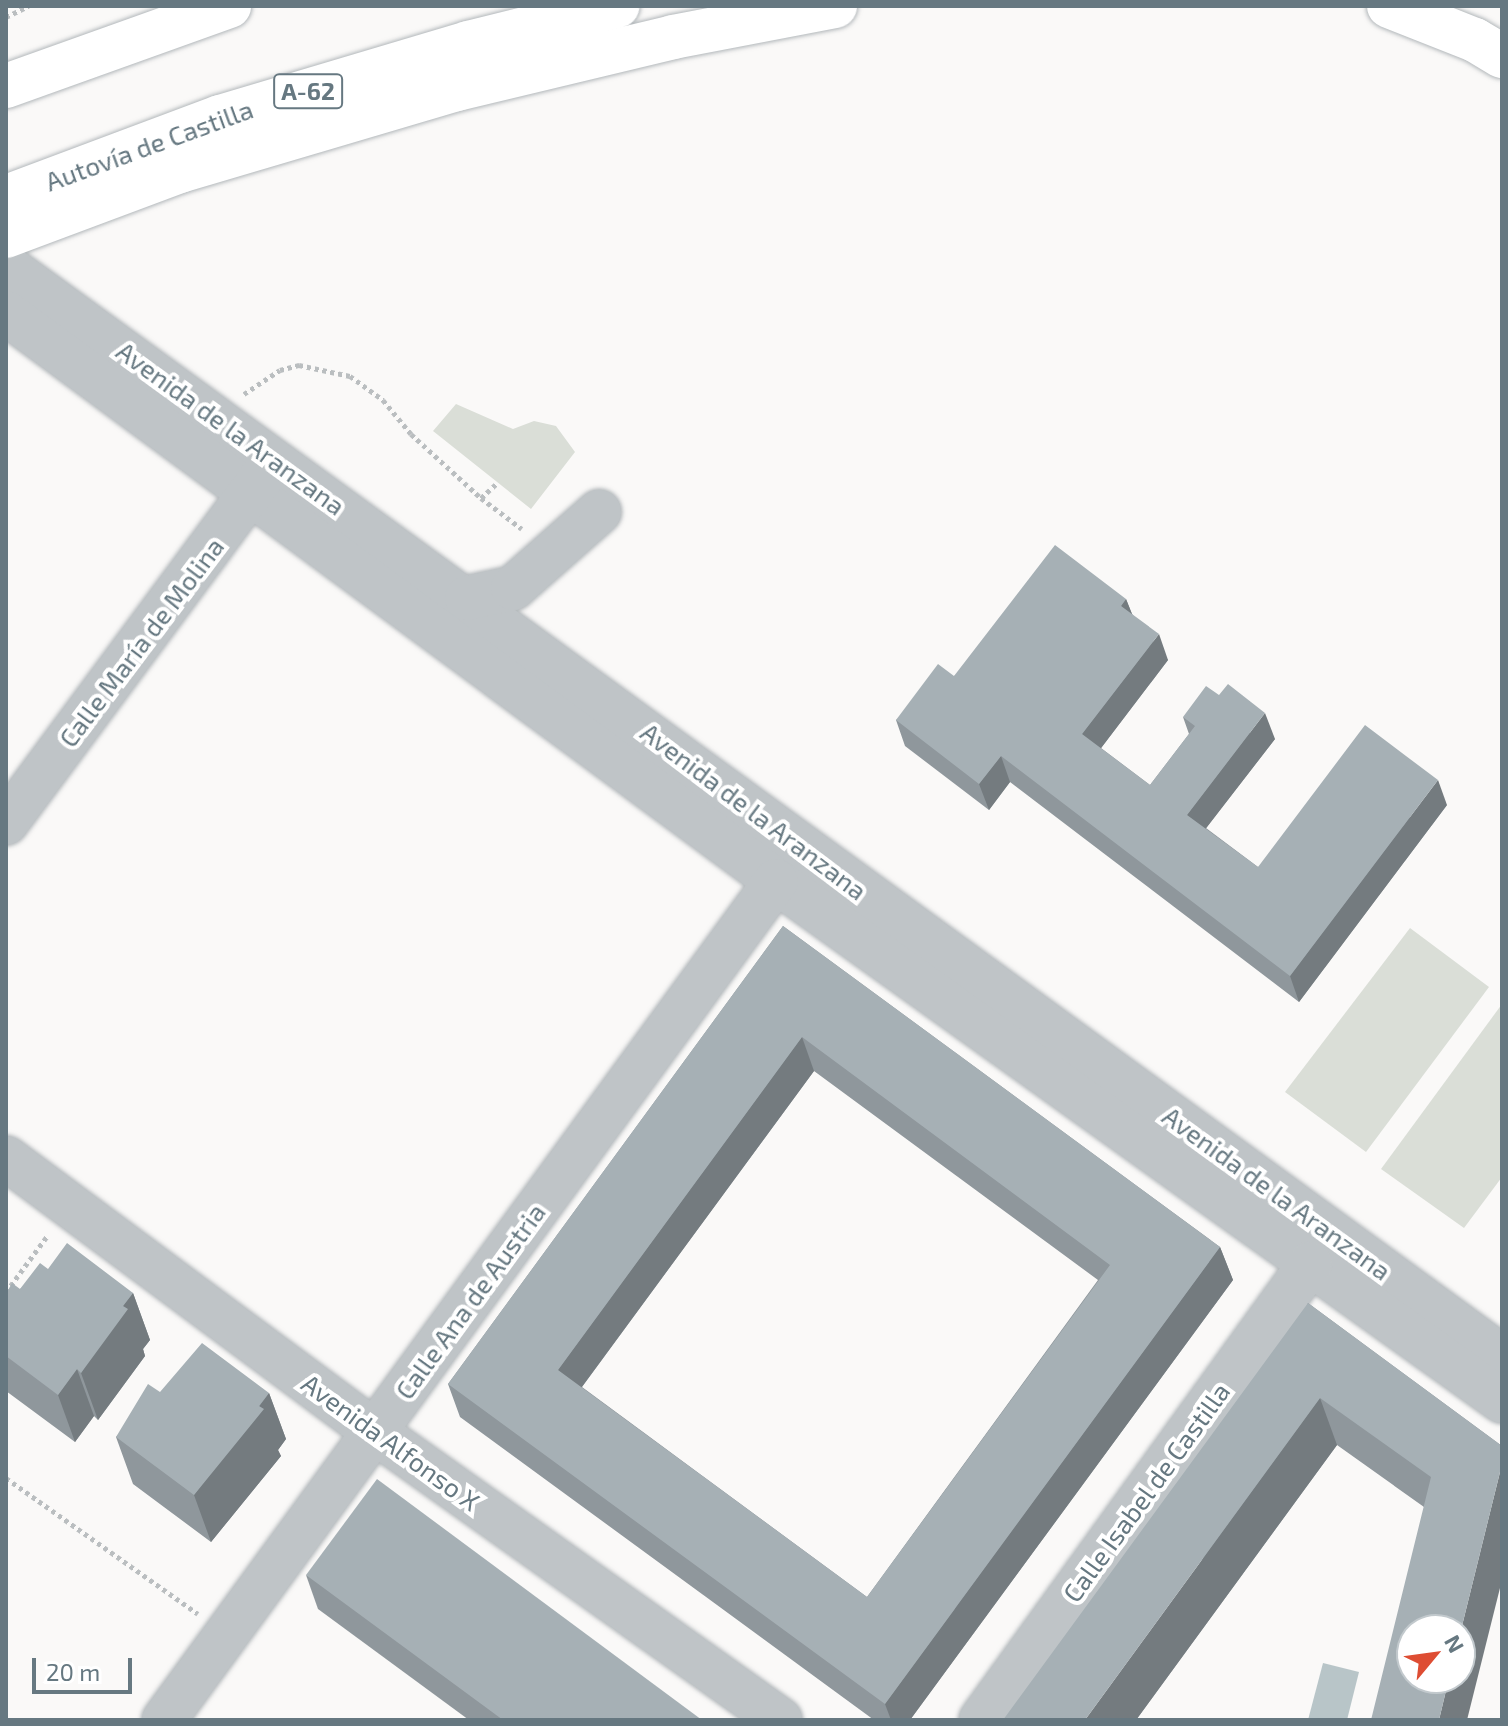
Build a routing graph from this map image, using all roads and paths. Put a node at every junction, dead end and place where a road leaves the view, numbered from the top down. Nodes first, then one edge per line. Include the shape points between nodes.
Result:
1 (29, 6) edge
2 (229, 6) edge
3 (617, 6) edge
4 (835, 6) edge
5 (1389, 6) edge
6 (6, 17) edge
7 (1502, 56) edge
8 (6, 86) edge
9 (6, 197) edge
10 (6, 236) edge
11 (6, 266) edge
12 (6, 313) edge
13 (123, 374) junction
14 (213, 415) junction
15 (263, 476) junction
16 (498, 482) dead end
17 (481, 498) junction
18 (548, 557) junction
19 (467, 598) junction
20 (529, 644) junction
21 (6, 823) edge
22 (776, 881) junction
23 (6, 1158) edge
24 (70, 1206) junction
25 (1310, 1264) junction
26 (6, 1292) edge
27 (1502, 1357) edge
28 (1502, 1401) edge
29 (375, 1432) junction
30 (6, 1478) edge
31 (227, 1634) junction
32 (164, 1720) edge
33 (780, 1720) edge
34 (981, 1720) edge

1 - 6 path
2 - 8 highway
3 - 9 highway, Autovía de Castilla / A-62 via 468,43 220,117
4 - 10 highway via 673,37 457,89 180,171
5 - 7 highway
11 - 13 street, Avenida de la Aranzana
12 - 13 street, Avenida de la Aranzana
13 - 14 street, Avenida de la Aranzana
13 - 15 street, Avenida de la Aranzana
14 - 15 street, Avenida de la Aranzana
14 - 17 path via 280,370 316,365 350,376 383,400 411,434
15 - 19 street, Avenida de la Aranzana
15 - 21 street, Calle María de Molina
15 - 22 street, Avenida de la Aranzana
16 - 17 path
17 - 18 path via 533,538
18 - 19 street via 513,588
18 - 20 street via 605,519 533,604
19 - 20 street, Avenida de la Aranzana
20 - 27 street, Avenida de la Aranzana
22 - 25 street, Avenida de la Aranzana
22 - 29 street, Calle Ana de Austria
23 - 24 street, Avenida Alfonso X
24 - 26 path
24 - 29 street, Avenida Alfonso X
25 - 28 street, Avenida de la Aranzana
25 - 34 street, Calle Isabel de Castilla
29 - 31 street, Calle Ana de Austria
29 - 33 street, Avenida Alfonso X
30 - 31 path
31 - 32 street, Calle Ana de Austria

